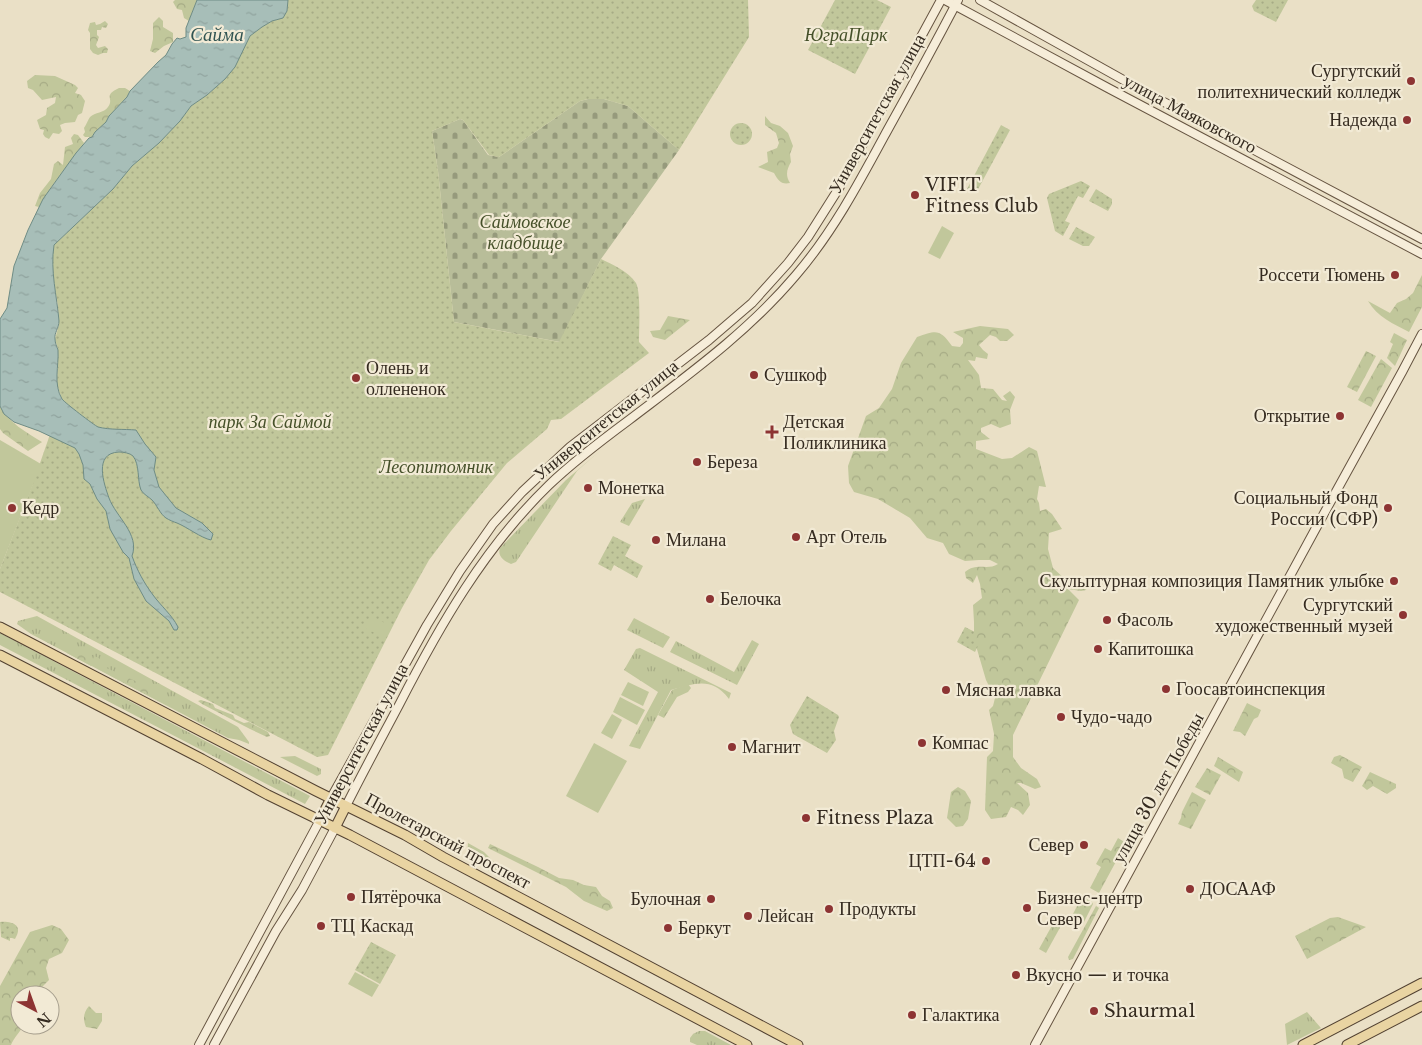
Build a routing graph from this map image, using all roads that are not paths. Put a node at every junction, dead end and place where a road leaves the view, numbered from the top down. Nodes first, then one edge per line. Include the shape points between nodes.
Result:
1 (943, 0) edge
2 (980, 0) edge
3 (956, 3) edge
4 (1422, 239) edge
5 (1422, 254) edge
6 (1422, 334) edge
7 (0, 627) edge
8 (0, 655) edge
9 (332, 798) junction
10 (346, 806) junction
11 (320, 820) junction
12 (335, 828) junction
13 (1422, 983) edge
14 (1422, 1006) edge
15 (198, 1045) edge
16 (214, 1045) edge
17 (747, 1045) edge
18 (798, 1045) edge
19 (1035, 1045) edge
20 (1304, 1045) edge
21 (1347, 1045) edge

1 - 3 main road, улица Маяковского
1 - 9 main road, Университетская улица via 839,188 788,263 731,322 542,471 477,545 427,625
2 - 4 main road, улица Маяковского
3 - 5 main road, улица Маяковского
3 - 10 main road, Университетская улица via 862,175 829,231 799,272 732,340 550,483 489,552 438,632
6 - 19 main road, улица 30 лет Победы
7 - 9 main road, Пролетарский проспект
8 - 11 main road
9 - 10 main road, Пролетарский проспект
9 - 11 main road, Университетская улица
10 - 12 main road, Университетская улица
10 - 18 main road, Пролетарский проспект
11 - 12 main road
11 - 15 main road, Университетская улица
12 - 16 main road, Университетская улица
12 - 17 main road
13 - 20 main road
14 - 21 main road

